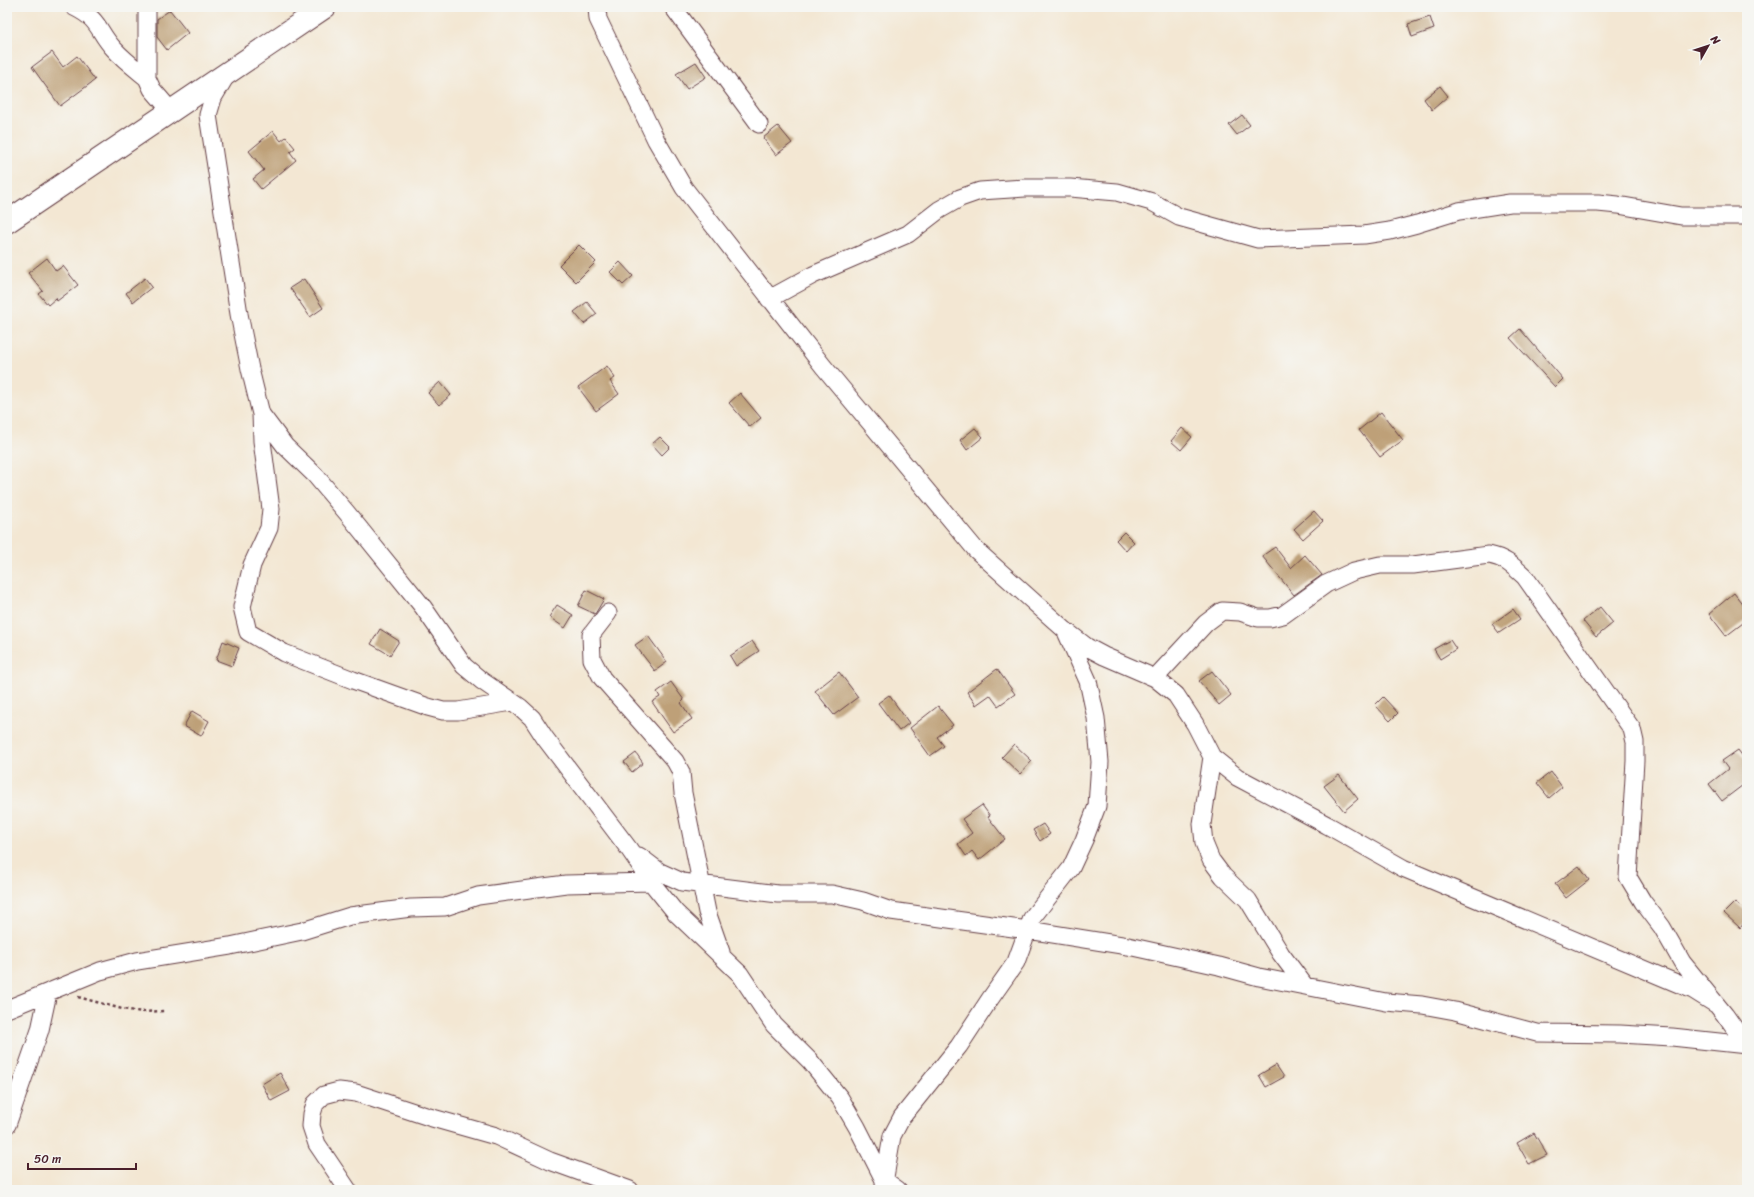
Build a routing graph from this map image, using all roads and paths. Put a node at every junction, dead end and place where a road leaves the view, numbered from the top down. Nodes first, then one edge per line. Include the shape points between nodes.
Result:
1 (74, 7) edge
2 (147, 7) edge
3 (325, 7) edge
4 (597, 7) edge
5 (673, 7) edge
6 (227, 73) junction
7 (147, 78) junction
8 (176, 108) junction
9 (208, 115) junction
10 (759, 124) dead end
11 (1747, 216) edge
12 (7, 222) edge
13 (769, 299) junction
14 (261, 414) junction
15 (608, 613) dead end
16 (1065, 630) junction
17 (1155, 678) junction
18 (512, 702) junction
19 (1212, 756) junction
20 (629, 849) junction
21 (651, 882) junction
22 (701, 885) junction
23 (1028, 930) junction
24 (723, 956) junction
25 (1305, 986) junction
26 (49, 992) junction
27 (1717, 1005) junction
28 (7, 1009) edge
29 (164, 1011) dead end
30 (1747, 1045) edge
31 (7, 1125) edge
32 (888, 1187) edge
33 (348, 1190) edge
34 (630, 1190) edge

1 - 7 street via 89,15 114,50
2 - 7 street
3 - 6 street
4 - 13 street via 598,19 656,140 684,188
5 - 10 street
6 - 8 street
6 - 9 street via 213,98
7 - 8 street via 152,90
8 - 9 street via 188,103 196,105
8 - 12 street
9 - 14 street via 239,314
11 - 13 street via 1681,216 1598,203 1510,203 1459,211 1410,226 1364,234 1258,239 1180,217 1152,202 1117,192 1070,188 980,191 960,198 939,210 908,234 814,275
13 - 16 street via 976,550
14 - 18 street via 285,446 314,475 361,530 423,607 464,666
14 - 18 street via 271,509 269,528 252,565 242,607 248,632 284,652 322,668 443,711
15 - 22 street via 591,635 592,659 602,678 675,761 680,772
16 - 17 street via 1087,647
16 - 23 street via 1088,680 1096,718 1100,762 1097,806 1071,868 1032,918
17 - 19 street via 1176,695
17 - 27 street via 1206,623 1222,611 1240,612 1258,618 1283,615 1326,584 1354,571 1380,565 1413,565 1489,555 1509,562 1525,577 1632,729 1635,761 1628,877 1682,962
18 - 20 street via 532,718
19 - 25 street via 1202,824 1204,843 1211,860 1223,876 1248,900 1281,954
19 - 27 street via 1237,777 1403,868 1693,990
20 - 21 street
20 - 22 street via 660,872 682,882
21 - 24 street via 676,913
21 - 26 street via 553,886 478,896 445,907 411,908 350,916 302,931 137,961
22 - 23 street via 778,894 832,894 891,911
22 - 24 street via 707,912
23 - 25 street via 1128,946
23 - 32 street via 1016,962 959,1046 902,1117 892,1136
24 - 32 street via 740,974 774,1025 810,1061 840,1098 858,1127
25 - 30 street via 1386,1002 1455,1011 1537,1033 1635,1035
26 - 28 street
26 - 29 path via 122,1009 142,1012
26 - 31 street via 40,1030
27 - 30 street
33 - 34 street via 317,1144 311,1126 315,1104 324,1095 339,1091 356,1092 496,1136 550,1161

